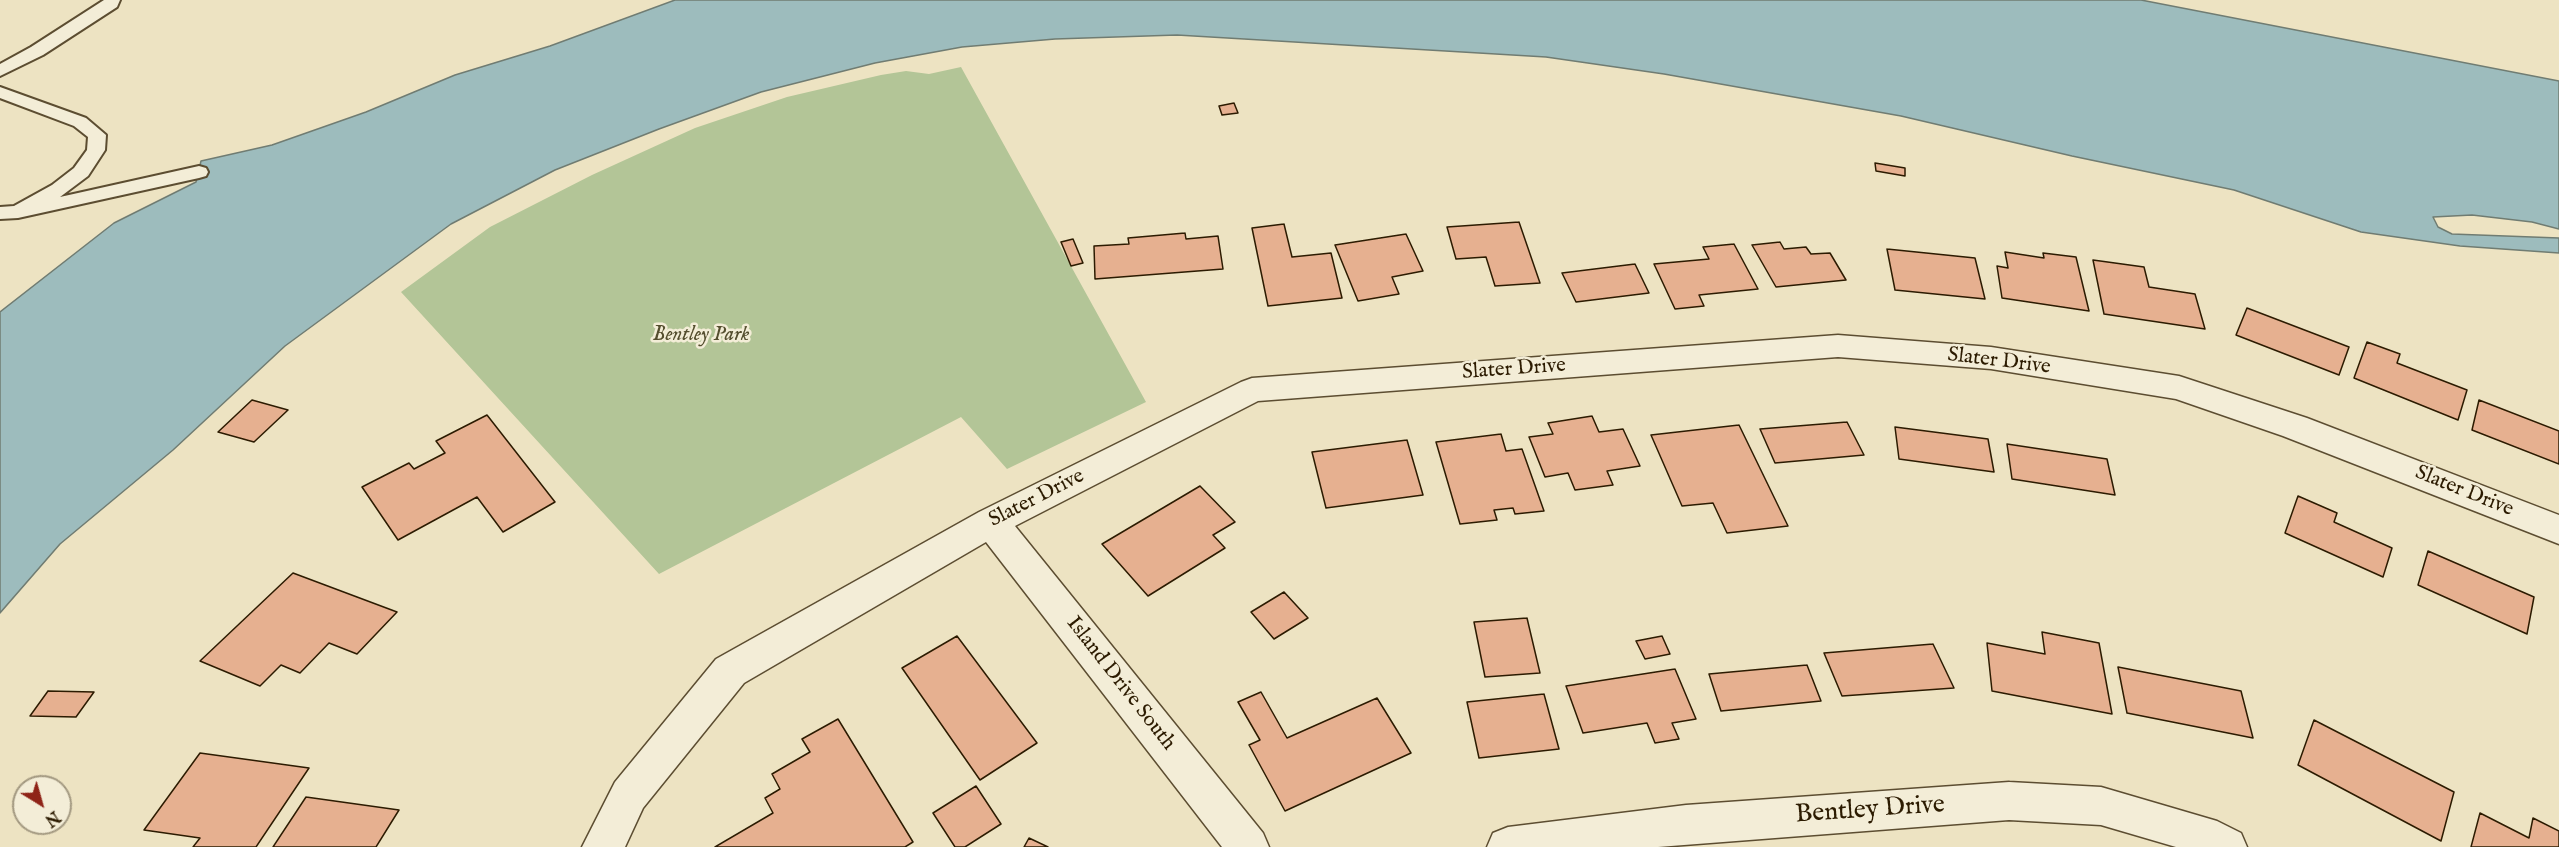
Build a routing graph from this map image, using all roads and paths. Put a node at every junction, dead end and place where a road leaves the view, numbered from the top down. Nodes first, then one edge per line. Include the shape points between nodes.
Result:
1 (112, 0) edge
2 (0, 70) edge
3 (0, 92) edge
4 (199, 172) dead end
5 (9, 212) edge
6 (991, 522) junction
7 (2559, 530) edge
8 (603, 847) edge
9 (1248, 847) edge
10 (1508, 847) edge
11 (2226, 847) edge

1 - 2 lane via 47,46
3 - 5 lane via 80,122 98,135 96,150 81,172 59,189
4 - 5 lane
6 - 7 street, Slater Drive via 1252,390 1838,346 1991,358 2179,388 2295,427
6 - 8 street, Slater Drive via 730,671 629,795
6 - 9 street, Island Drive South
10 - 11 street, Bentley Drive via 1686,824 2009,801 2101,806 2202,835

